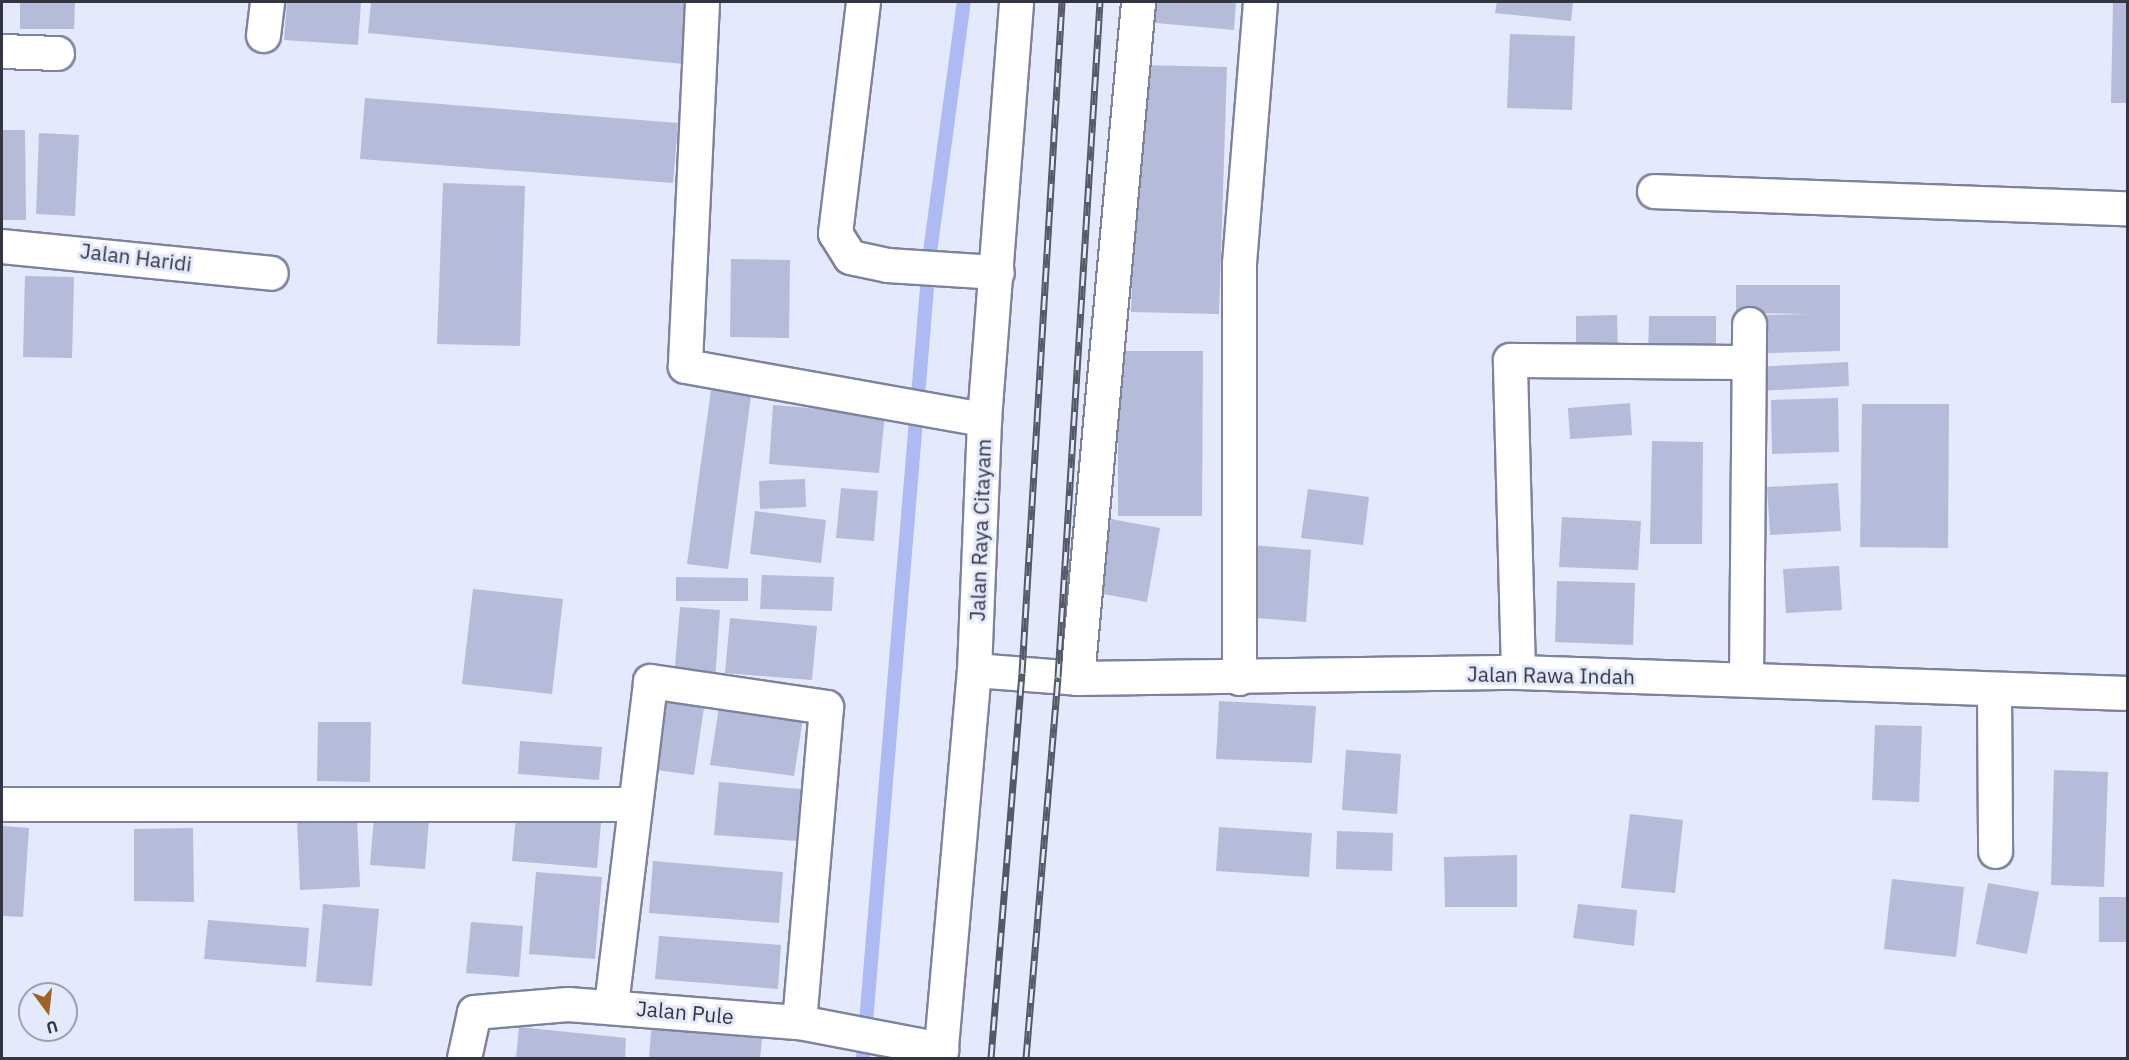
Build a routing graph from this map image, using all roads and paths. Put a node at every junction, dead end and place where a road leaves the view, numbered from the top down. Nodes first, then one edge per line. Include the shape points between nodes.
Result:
1 (267, 2) edge
2 (702, 2) edge
3 (863, 2) edge
4 (1016, 2) edge
5 (1138, 2) edge
6 (1260, 2) edge
7 (262, 35) dead end
8 (2, 51) edge
9 (57, 53) dead end
10 (1654, 191) dead end
11 (2127, 208) edge
12 (2, 246) edge
13 (997, 272) junction
14 (271, 273) dead end
15 (1749, 324) dead end
16 (1748, 362) junction
17 (984, 419) junction
18 (974, 670) junction
19 (1518, 672) junction
20 (1077, 678) junction
21 (1239, 678) junction
22 (1746, 679) junction
23 (1994, 692) junction
24 (2127, 693) edge
25 (2, 804) edge
26 (633, 804) junction
27 (1995, 851) dead end
28 (611, 1005) junction
29 (799, 1022) junction
30 (941, 1054) edge
31 (464, 1059) edge

1 - 7 street
2 - 17 street via 685,366 896,400
3 - 13 street via 835,232 850,257 888,265
4 - 13 street, Jalan Raya Citayam
5 - 20 street
6 - 21 street via 1239,263
8 - 9 street
10 - 11 street
12 - 14 street, Jalan Haridi
13 - 17 street, Jalan Raya Citayam
15 - 16 street
16 - 19 street via 1510,360
16 - 22 street
17 - 18 street, Jalan Raya Citayam
18 - 20 street, Jalan Rawa Indah
18 - 30 street, Jalan Raya Citayam
19 - 21 street, Jalan Rawa Indah
19 - 22 street, Jalan Rawa Indah
20 - 21 street, Jalan Rawa Indah
22 - 23 street, Jalan Rawa Indah
23 - 24 street, Jalan Rawa Indah
23 - 27 street
25 - 26 street
26 - 28 street
26 - 29 street via 650,681 826,707
28 - 29 street, Jalan Pule
28 - 31 street, Jalan Pule via 486,1007 468,1023
29 - 30 street, Jalan Pule

